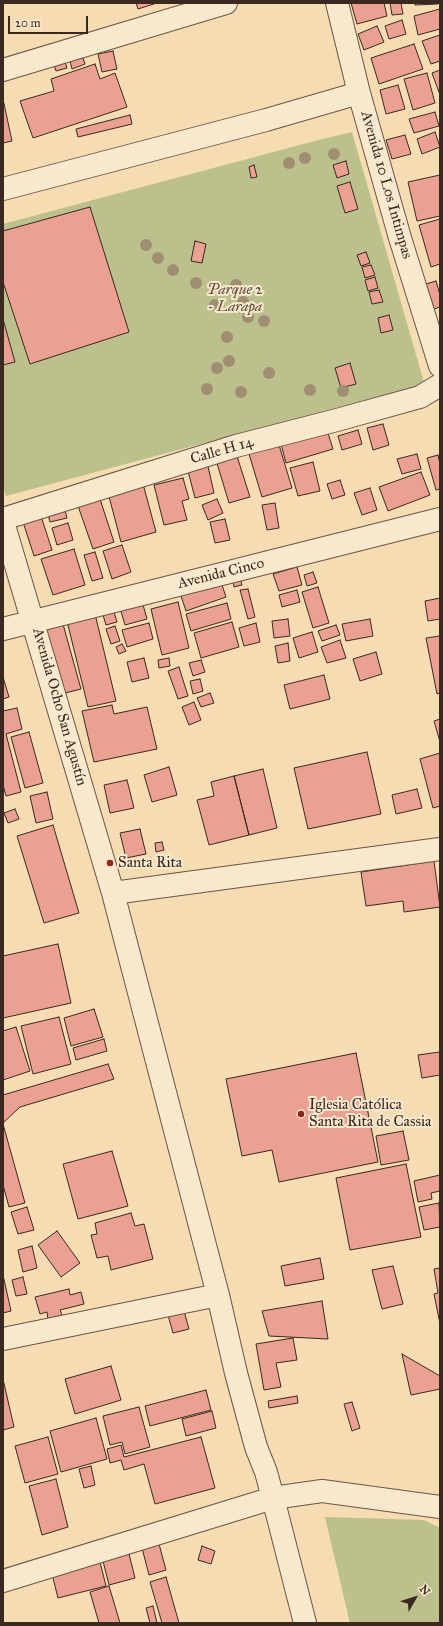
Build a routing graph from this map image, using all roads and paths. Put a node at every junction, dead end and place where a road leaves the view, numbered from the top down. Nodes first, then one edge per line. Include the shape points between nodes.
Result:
1 (226, 3) edge
2 (337, 3) edge
3 (3, 70) edge
4 (359, 93) junction
5 (3, 189) edge
6 (440, 366) edge
7 (440, 385) edge
8 (440, 519) edge
9 (3, 521) edge
10 (33, 620) junction
11 (3, 629) edge
12 (440, 849) edge
13 (114, 893) junction
14 (218, 1295) junction
15 (3, 1339) edge
16 (273, 1498) junction
17 (440, 1507) edge
18 (3, 1580) edge
19 (305, 1623) edge

1 - 3 street
2 - 4 street, Avenida 10 Los Intimpas
4 - 5 street
4 - 6 street, Avenida 10 Los Intimpas
7 - 9 street, Calle H 14 via 420,397 236,446
8 - 10 street, Avenida Cinco
9 - 10 street, Avenida Ocho San Agustín
10 - 11 street, Avenida Cinco
10 - 13 street, Avenida Ocho San Agustín
12 - 13 street
13 - 14 street, Avenida Ocho San Agustín
14 - 15 street
14 - 16 street, Avenida Ocho San Agustín via 254,1440
16 - 17 street via 322,1490
16 - 18 street
16 - 19 street, Avenida Ocho San Agustín

